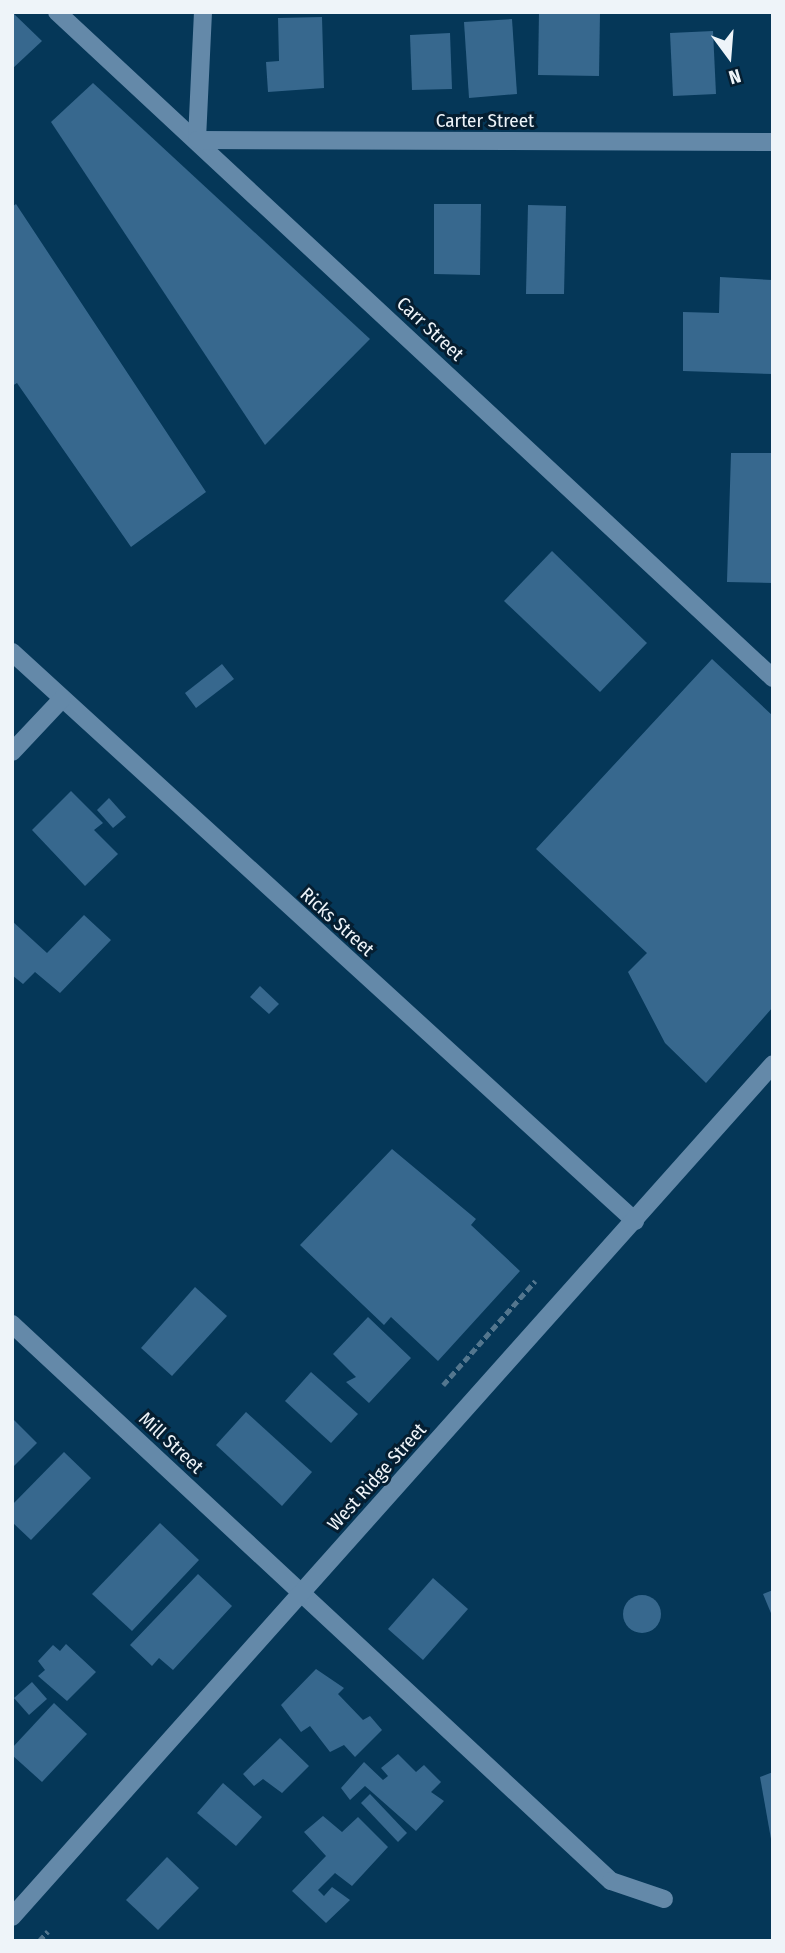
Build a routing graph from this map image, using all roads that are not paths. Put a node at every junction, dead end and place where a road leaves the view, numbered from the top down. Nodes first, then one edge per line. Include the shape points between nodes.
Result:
1 (57, 12) edge
2 (203, 12) edge
3 (197, 140) junction
4 (773, 142) edge
5 (12, 652) edge
6 (773, 678) edge
7 (62, 699) junction
8 (12, 752) edge
9 (773, 1064) edge
10 (635, 1221) junction
11 (12, 1324) edge
12 (301, 1593) junction
13 (664, 1899) dead end
14 (12, 1917) edge

1 - 3 street, Carr Street
2 - 3 street
3 - 4 street, Carter Street
3 - 6 street, Carr Street
5 - 7 street, Ricks Street
7 - 8 street
7 - 10 street, Ricks Street
9 - 10 street, West Ridge Street
10 - 12 street, West Ridge Street
11 - 12 street, Mill Street
12 - 13 street, Mill Street via 611,1881
12 - 14 street, West Ridge Street

